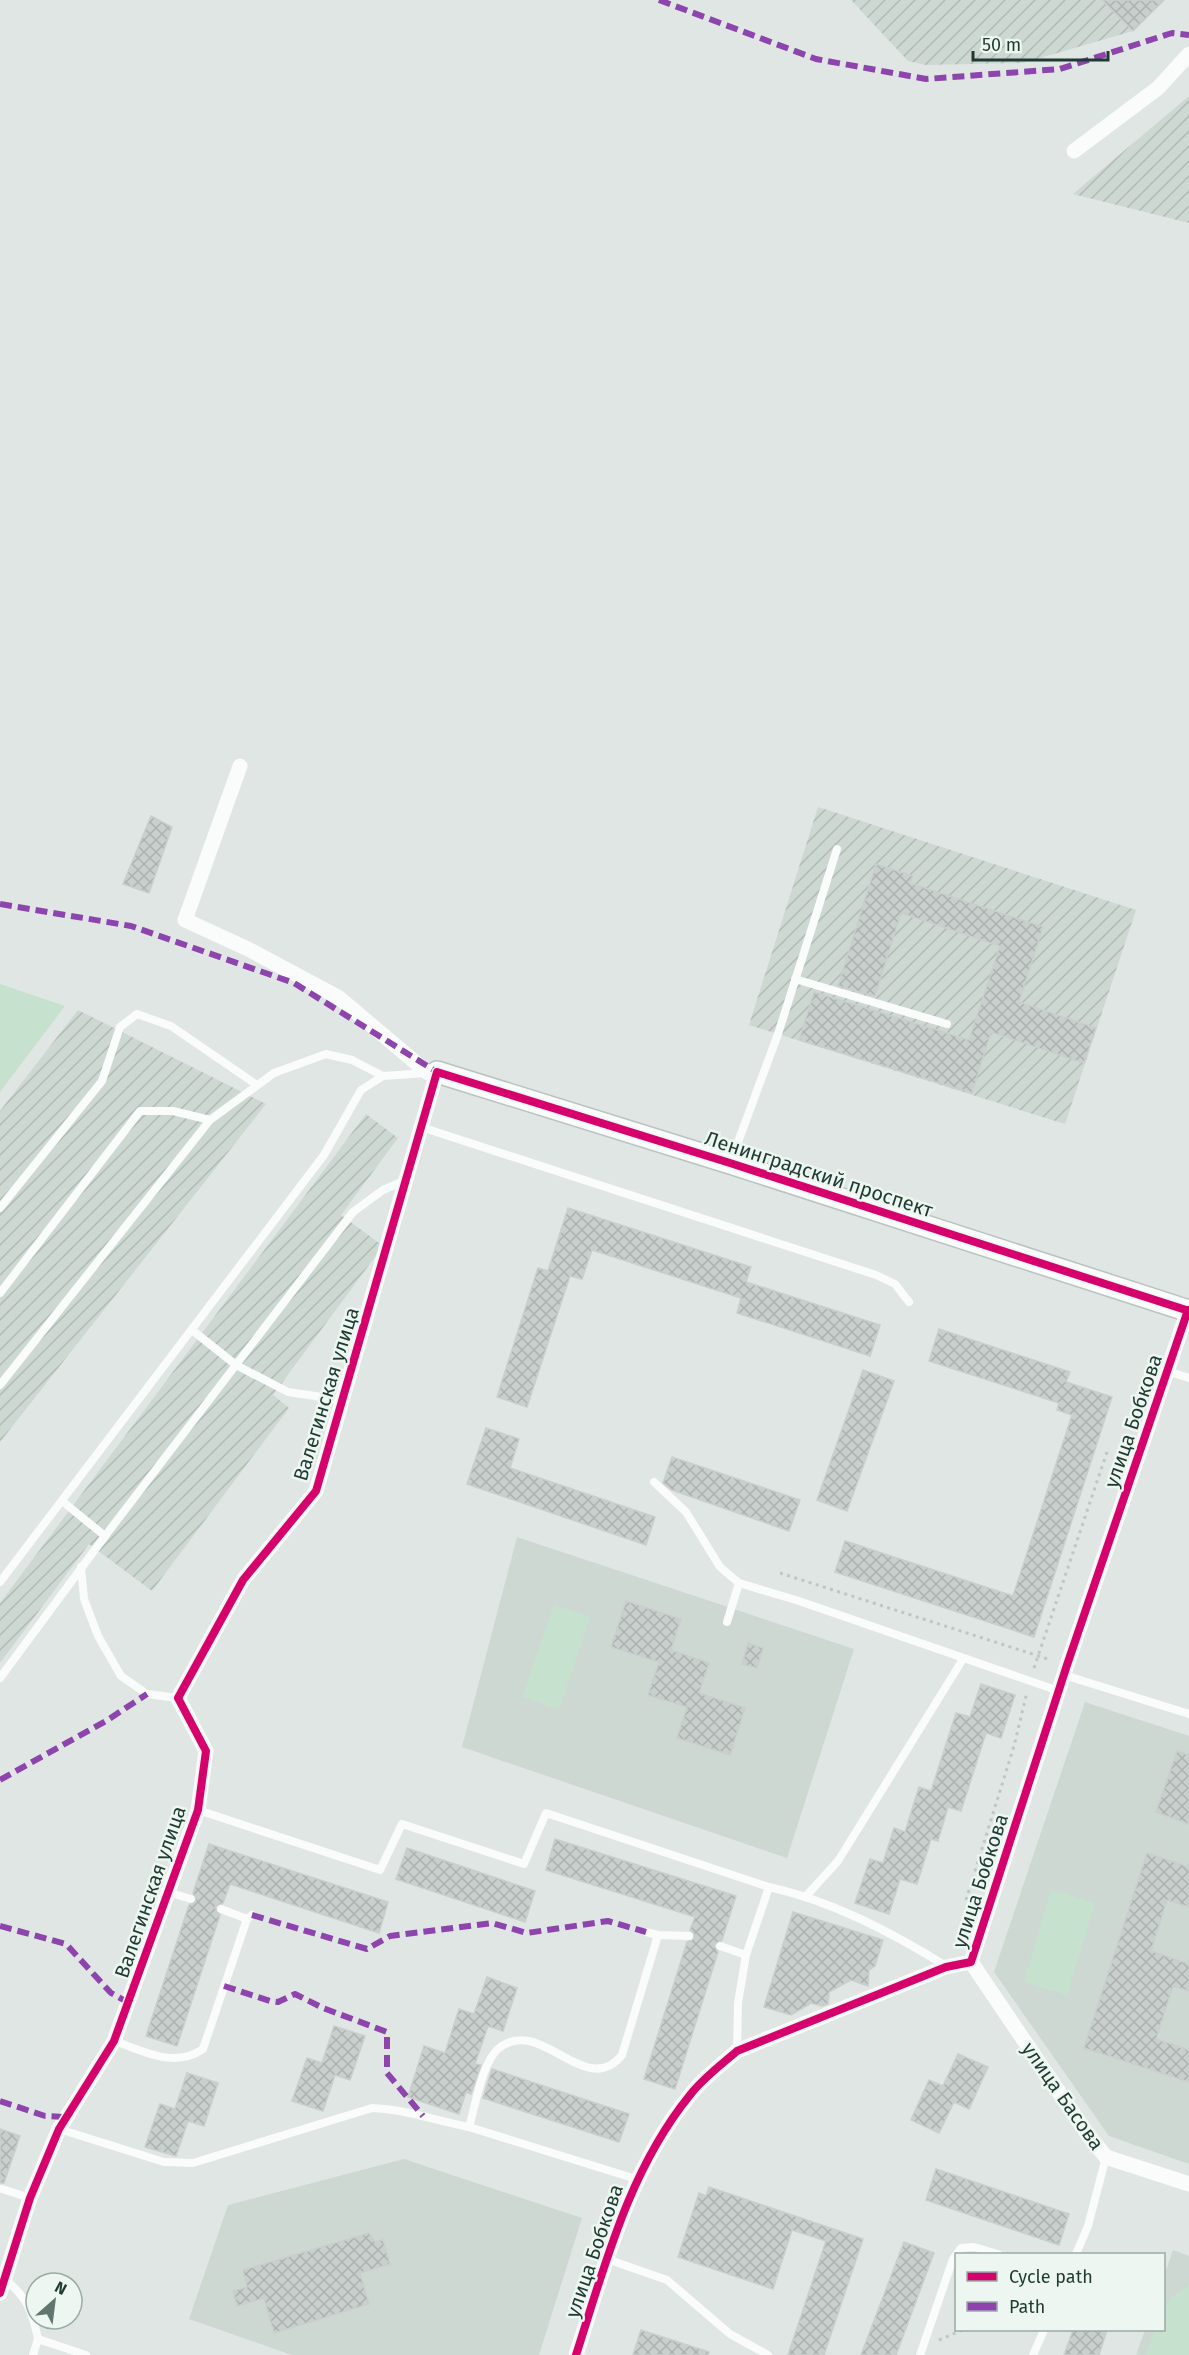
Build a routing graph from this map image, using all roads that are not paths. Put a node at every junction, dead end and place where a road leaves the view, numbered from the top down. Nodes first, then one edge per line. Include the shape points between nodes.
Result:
1 (1189, 54) edge
2 (1074, 151) dead end
3 (240, 766) dead end
4 (837, 849) dead end
5 (795, 979) junction
6 (947, 1024) dead end
7 (433, 1072) junction
8 (383, 1077) junction
9 (257, 1085) junction
10 (210, 1120) junction
11 (421, 1127) junction
12 (730, 1163) junction
13 (406, 1180) junction
14 (0, 1208) edge
15 (0, 1293) edge
16 (909, 1302) dead end
17 (1189, 1311) edge
18 (192, 1330) junction
19 (236, 1365) junction
20 (1167, 1371) junction
21 (1189, 1378) edge
22 (0, 1385) edge
23 (342, 1400) junction
24 (654, 1482) dead end
25 (62, 1501) junction
26 (105, 1536) junction
27 (81, 1568) junction
28 (0, 1582) edge
29 (739, 1583) junction
30 (727, 1622) dead end
31 (963, 1659) junction
32 (1066, 1670) junction
33 (0, 1678) edge
34 (1059, 1691) junction
35 (178, 1698) junction
36 (1189, 1714) edge
37 (198, 1810) junction
38 (770, 1887) junction
39 (166, 1892) junction
40 (807, 1895) junction
41 (191, 1899) dead end
42 (222, 1909) dead end
43 (646, 1932) dead end
44 (658, 1935) junction
45 (688, 1936) dead end
46 (720, 1946) dead end
47 (746, 1956) junction
48 (971, 1962) junction
49 (946, 1967) junction
50 (114, 2041) junction
51 (737, 2051) junction
52 (469, 2127) junction
53 (59, 2129) junction
54 (1106, 2157) junction
55 (636, 2179) junction
56 (1189, 2184) edge
57 (2, 2189) dead end
58 (30, 2198) junction
59 (957, 2253) edge
60 (995, 2253) edge
61 (1076, 2253) edge
62 (955, 2256) edge
63 (607, 2259) junction
64 (3, 2286) edge
65 (1044, 2331) edge
66 (38, 2339) junction
67 (922, 2351) edge
68 (33, 2355) edge
69 (86, 2355) edge
70 (576, 2355) edge
71 (768, 2355) edge
72 (1033, 2355) edge

1 - 2 street via 1158,88
3 - 7 street via 185,920 338,997
4 - 5 lane
5 - 6 lane
5 - 12 lane
7 - 8 lane
7 - 11 street, Валегинская улица
7 - 12 street, Ленинградский проспект
8 - 9 lane via 352,1060 326,1054 274,1073
8 - 18 lane via 361,1090 324,1155
9 - 10 lane
9 - 14 lane via 171,1026 137,1014 120,1027 102,1081
10 - 15 lane via 173,1111 140,1111
10 - 22 lane
11 - 13 street, Валегинская улица
11 - 16 lane via 876,1275 895,1284
12 - 17 street, Ленинградский проспект
13 - 19 lane via 383,1190 353,1212
13 - 23 street, Валегинская улица
17 - 20 street, улица Бобкова
18 - 19 lane
18 - 25 lane
19 - 23 lane via 288,1392
19 - 26 lane
20 - 21 lane
20 - 32 street, улица Бобкова
23 - 35 street, Валегинская улица via 316,1491 243,1580
24 - 29 lane via 686,1512 720,1567
25 - 26 lane
25 - 28 lane
26 - 27 lane
27 - 33 lane
27 - 35 lane via 84,1599 98,1636 121,1676 147,1694
29 - 30 lane
29 - 31 lane
31 - 34 lane
31 - 40 lane via 838,1861
32 - 34 street, улица Бобкова
32 - 36 lane
34 - 48 street, улица Бобкова
35 - 37 street, Валегинская улица via 206,1750
37 - 38 lane via 380,1870 402,1824 524,1864 546,1813
37 - 39 street, Валегинская улица
38 - 40 lane
38 - 47 lane
39 - 41 lane
39 - 50 street, Валегинская улица
40 - 49 lane via 908,1943
42 - 50 lane via 249,1917 203,2049 190,2058 175,2060
43 - 44 lane
44 - 45 lane
44 - 52 lane via 622,2055 612,2067 600,2070 584,2066 536,2042 514,2040 497,2050 486,2069
46 - 47 lane
47 - 51 lane via 738,2003
48 - 49 street, улица Бобкова
48 - 54 street, улица Басова
49 - 51 street, улица Бобкова
50 - 53 street, Валегинская улица
51 - 55 street, улица Бобкова via 691,2094
52 - 53 lane via 398,2109 372,2108 179,2164
52 - 55 lane
53 - 58 street, Валегинская улица
54 - 56 street, улица Басова
54 - 61 lane via 1088,2226
55 - 63 street, улица Бобкова
57 - 58 lane
58 - 64 street, Валегинская улица
59 - 60 lane via 961,2248 974,2247
62 - 67 lane
63 - 70 street, улица Бобкова
63 - 71 lane via 667,2280 730,2334
64 - 66 lane via 24,2295 33,2313
65 - 72 lane
66 - 68 lane
66 - 69 lane

